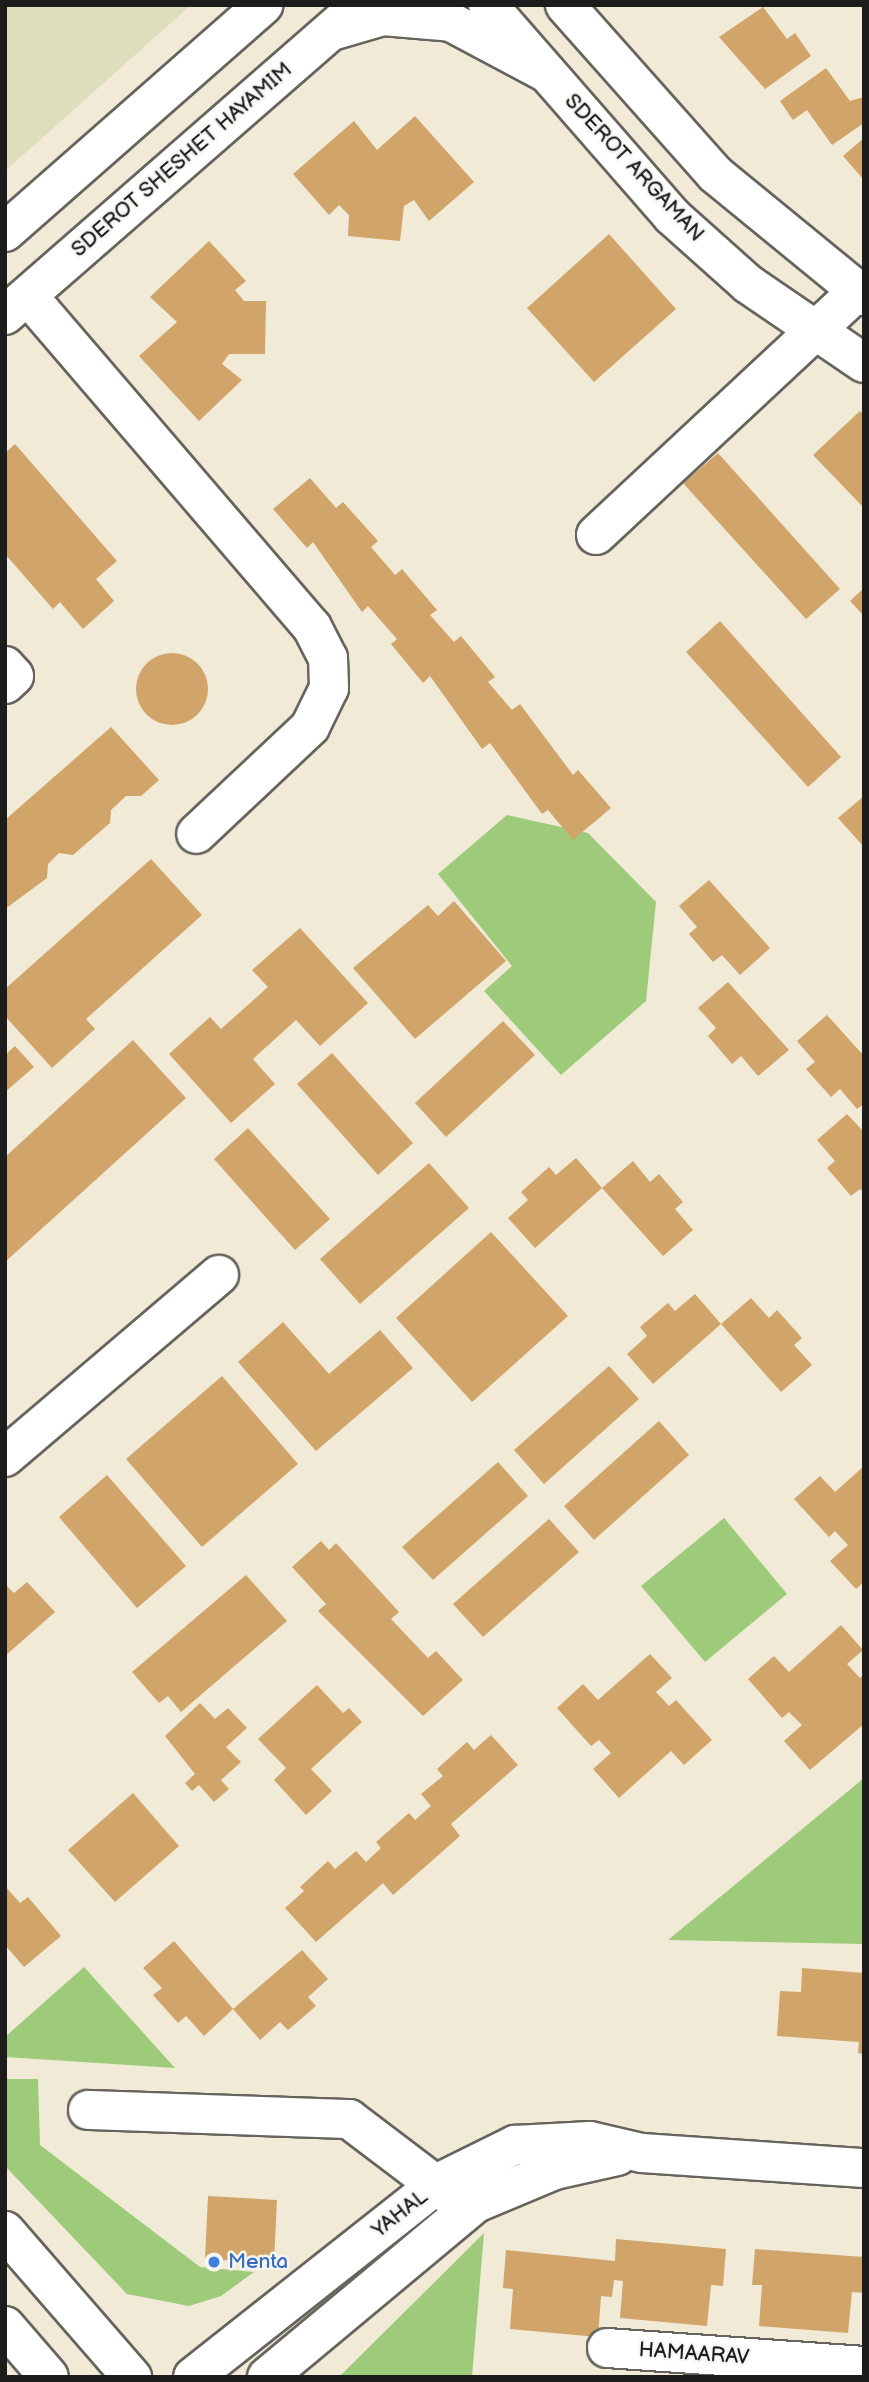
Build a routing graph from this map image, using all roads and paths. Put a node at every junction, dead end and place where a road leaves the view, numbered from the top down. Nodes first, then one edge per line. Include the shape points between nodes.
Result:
1 (245, 5) edge
2 (262, 5) edge
3 (360, 5) edge
4 (488, 5) edge
5 (565, 5) edge
6 (327, 33) junction
7 (208, 53) junction
8 (547, 73) junction
9 (5, 232) edge
10 (860, 294) edge
11 (14, 308) edge
12 (812, 331) junction
13 (864, 363) edge
14 (596, 536) dead end
15 (5, 666) edge
16 (5, 684) edge
17 (196, 834) dead end
18 (219, 1275) dead end
19 (5, 1457) edge
20 (88, 2110) dead end
21 (642, 2153) junction
22 (864, 2168) edge
23 (440, 2182) junction
24 (466, 2210) junction
25 (5, 2231) edge
26 (5, 2326) edge
27 (607, 2348) dead end
28 (864, 2366) edge
29 (278, 2371) edge
30 (49, 2377) edge
31 (132, 2377) edge
32 (193, 2377) edge

1 - 7 street
2 - 7 street
3 - 6 street, SDEROT SHESHET HAYAMIM
4 - 8 street, SDEROT ARGAMAN
5 - 10 street via 715,174
6 - 8 street via 383,16 451,22
6 - 11 street, SDEROT SHESHET HAYAMIM
7 - 9 street
8 - 12 street, SDEROT ARGAMAN via 673,216
10 - 12 street
11 - 17 street via 291,642 308,682 299,738
12 - 13 street, SDEROT ARGAMAN
12 - 14 street
15 - 16 street via 14,676
18 - 19 street
20 - 23 street via 349,2119
21 - 22 street, YAHAL
21 - 23 street, YAHAL via 590,2141 540,2141 489,2154
21 - 24 street, YAHAL via 555,2170
23 - 24 street
23 - 32 street, YAHAL
24 - 29 street, YAHAL
25 - 31 street
26 - 30 street
27 - 28 street, HAMAARAV

